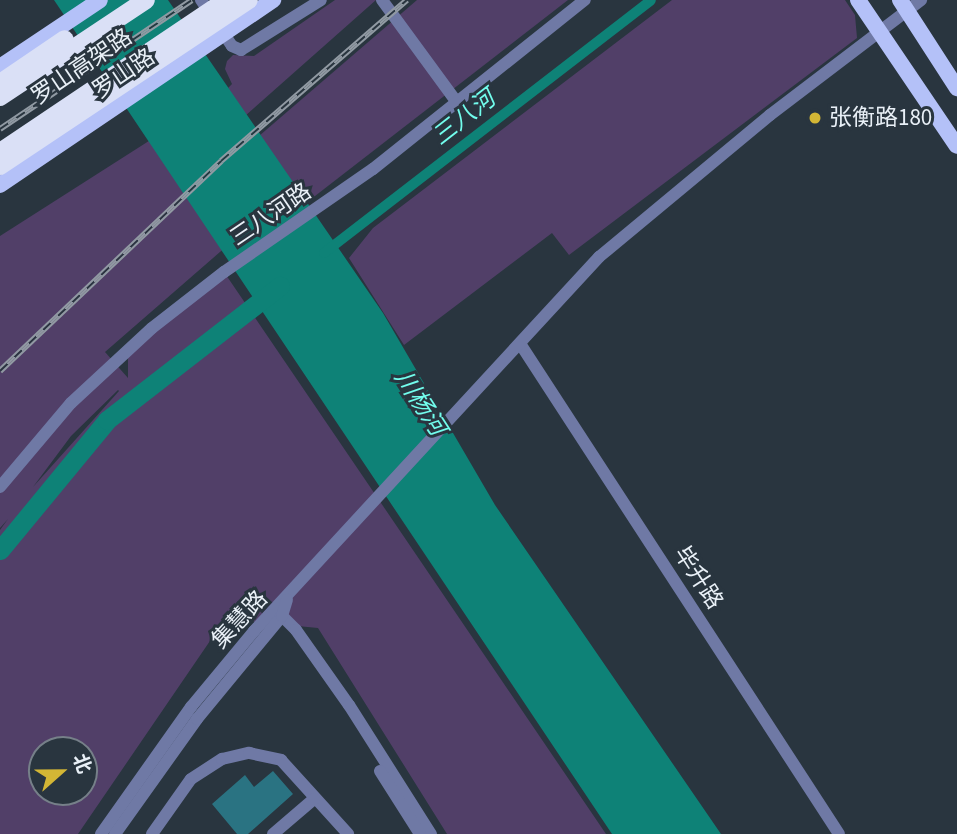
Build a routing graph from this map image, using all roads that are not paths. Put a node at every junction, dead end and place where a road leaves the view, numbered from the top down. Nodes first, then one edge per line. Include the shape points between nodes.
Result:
1 (100, 0) edge
2 (124, 0) edge
3 (146, 0) edge
4 (201, 0) edge
5 (226, 0) edge
6 (249, 0) edge
7 (273, 0) edge
8 (321, 0) edge
9 (382, 0) edge
10 (585, 0) edge
11 (858, 0) edge
12 (921, 0) edge
13 (904, 5) edge
14 (879, 32) junction
15 (0, 66) edge
16 (0, 83) edge
17 (957, 88) edge
18 (0, 97) edge
19 (456, 100) junction
20 (957, 146) edge
21 (0, 152) edge
22 (0, 166) edge
23 (0, 185) edge
24 (521, 345) junction
25 (0, 486) edge
26 (276, 615) junction
27 (314, 799) junction
28 (101, 834) edge
29 (114, 834) edge
30 (152, 834) edge
31 (273, 834) edge
32 (348, 834) edge
33 (420, 834) edge
34 (431, 834) edge
35 (839, 834) edge

1 - 15 main road
2 - 16 highway
3 - 18 highway, 罗山高架路
4 - 8 street via 232,46 241,50
5 - 21 highway, 罗山高架路, bridge
6 - 22 highway, bridge
7 - 23 main road, 罗山路, bridge
9 - 19 street
10 - 19 street, 三八河路
11 - 14 main road
12 - 13 street
13 - 14 street
13 - 17 main road
14 - 20 main road
14 - 24 street via 599,257
19 - 25 street, 三八河路 via 323,205 224,272 99,375
24 - 26 street, 集慧路
24 - 35 street, 毕升路
26 - 28 street, 集慧路 via 191,707
26 - 29 street, 集慧路
26 - 33 street
26 - 34 street via 341,695
27 - 30 street via 277,757 235,755 191,779
27 - 31 street
27 - 32 street

